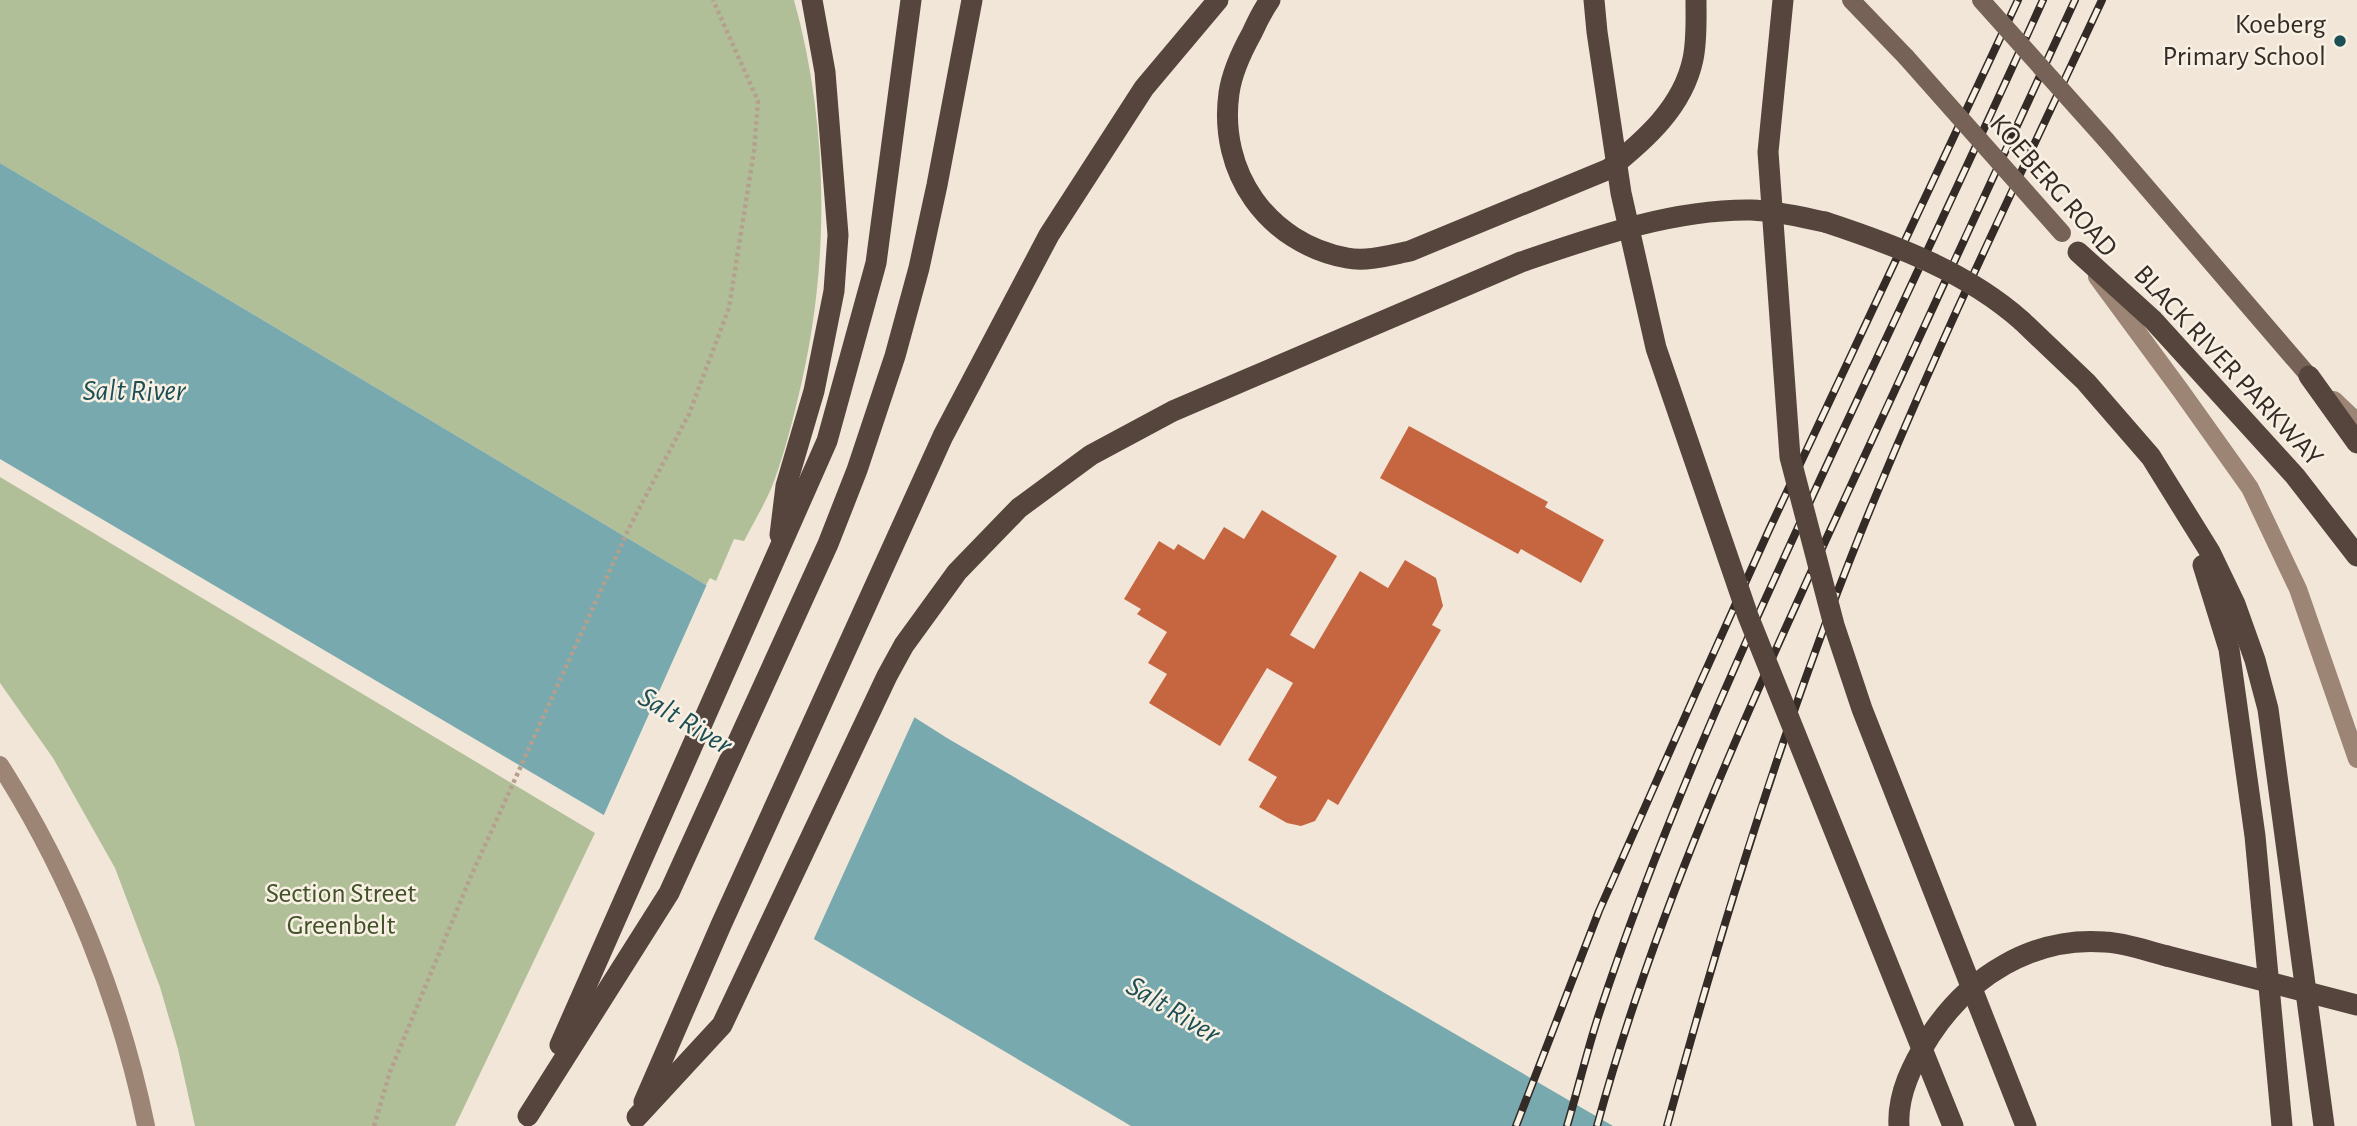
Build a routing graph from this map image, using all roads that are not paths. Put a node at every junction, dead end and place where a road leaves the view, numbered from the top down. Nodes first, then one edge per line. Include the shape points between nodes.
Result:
1 (812, 0) edge
2 (911, 0) edge
3 (972, 0) edge
4 (1218, 0) edge
5 (1270, 0) edge
6 (1594, 0) edge
7 (1696, 0) edge
8 (1783, 0) edge
9 (1851, 0) edge
10 (1981, 0) edge
11 (2078, 251) junction
12 (2309, 376) junction
13 (2357, 422) edge
14 (2357, 443) edge
15 (2178, 502) junction
16 (2357, 556) edge
17 (777, 558) junction
18 (2357, 759) edge
19 (0, 765) edge
20 (2357, 1005) edge
21 (526, 1121) edge
22 (635, 1121) edge
23 (146, 1126) edge
24 (1899, 1126) edge
25 (1953, 1126) edge
26 (2026, 1126) edge
27 (2282, 1126) edge
28 (2325, 1126) edge

1 - 17 highway via 825,72 838,235 834,291 814,391 786,486
2 - 17 highway via 876,263 827,441
3 - 21 highway via 919,268 895,356 828,544 669,893
4 - 22 highway via 1144,88 1049,235 943,436
5 - 7 highway via 1240,57 1229,91 1227,118 1233,154 1247,192 1283,231 1306,245 1349,258 1410,251 1609,169 1661,123 1680,92 1693,61
6 - 25 highway, bridge via 1621,192 1656,348 1748,616
8 - 26 highway, bridge via 1768,152 1790,457 1834,625 1862,709
9 - 11 main road, KOEBERG ROAD, bridge
10 - 12 main road, bridge
11 - 16 highway, BLACK RIVER PARKWAY via 2179,349 2295,476
11 - 18 main road, KOEBERG ROAD via 2250,488 2298,589
12 - 13 main road
12 - 14 highway, BLACK RIVER PARKWAY
15 - 22 highway, bridge via 2151,457 2086,382 2022,321 1984,292 1914,254 1825,222 1750,210 1644,224 1521,262 1173,411 1091,455 1019,508 957,572 904,645 722,1025
15 - 27 highway via 2230,649 2255,836
15 - 28 highway via 2210,552 2235,604 2268,709
17 - 21 highway
19 - 23 main road via 80,915 113,999
20 - 24 highway, bridge via 2105,942 2054,946 1990,972 1953,1005 1924,1045 1906,1081

